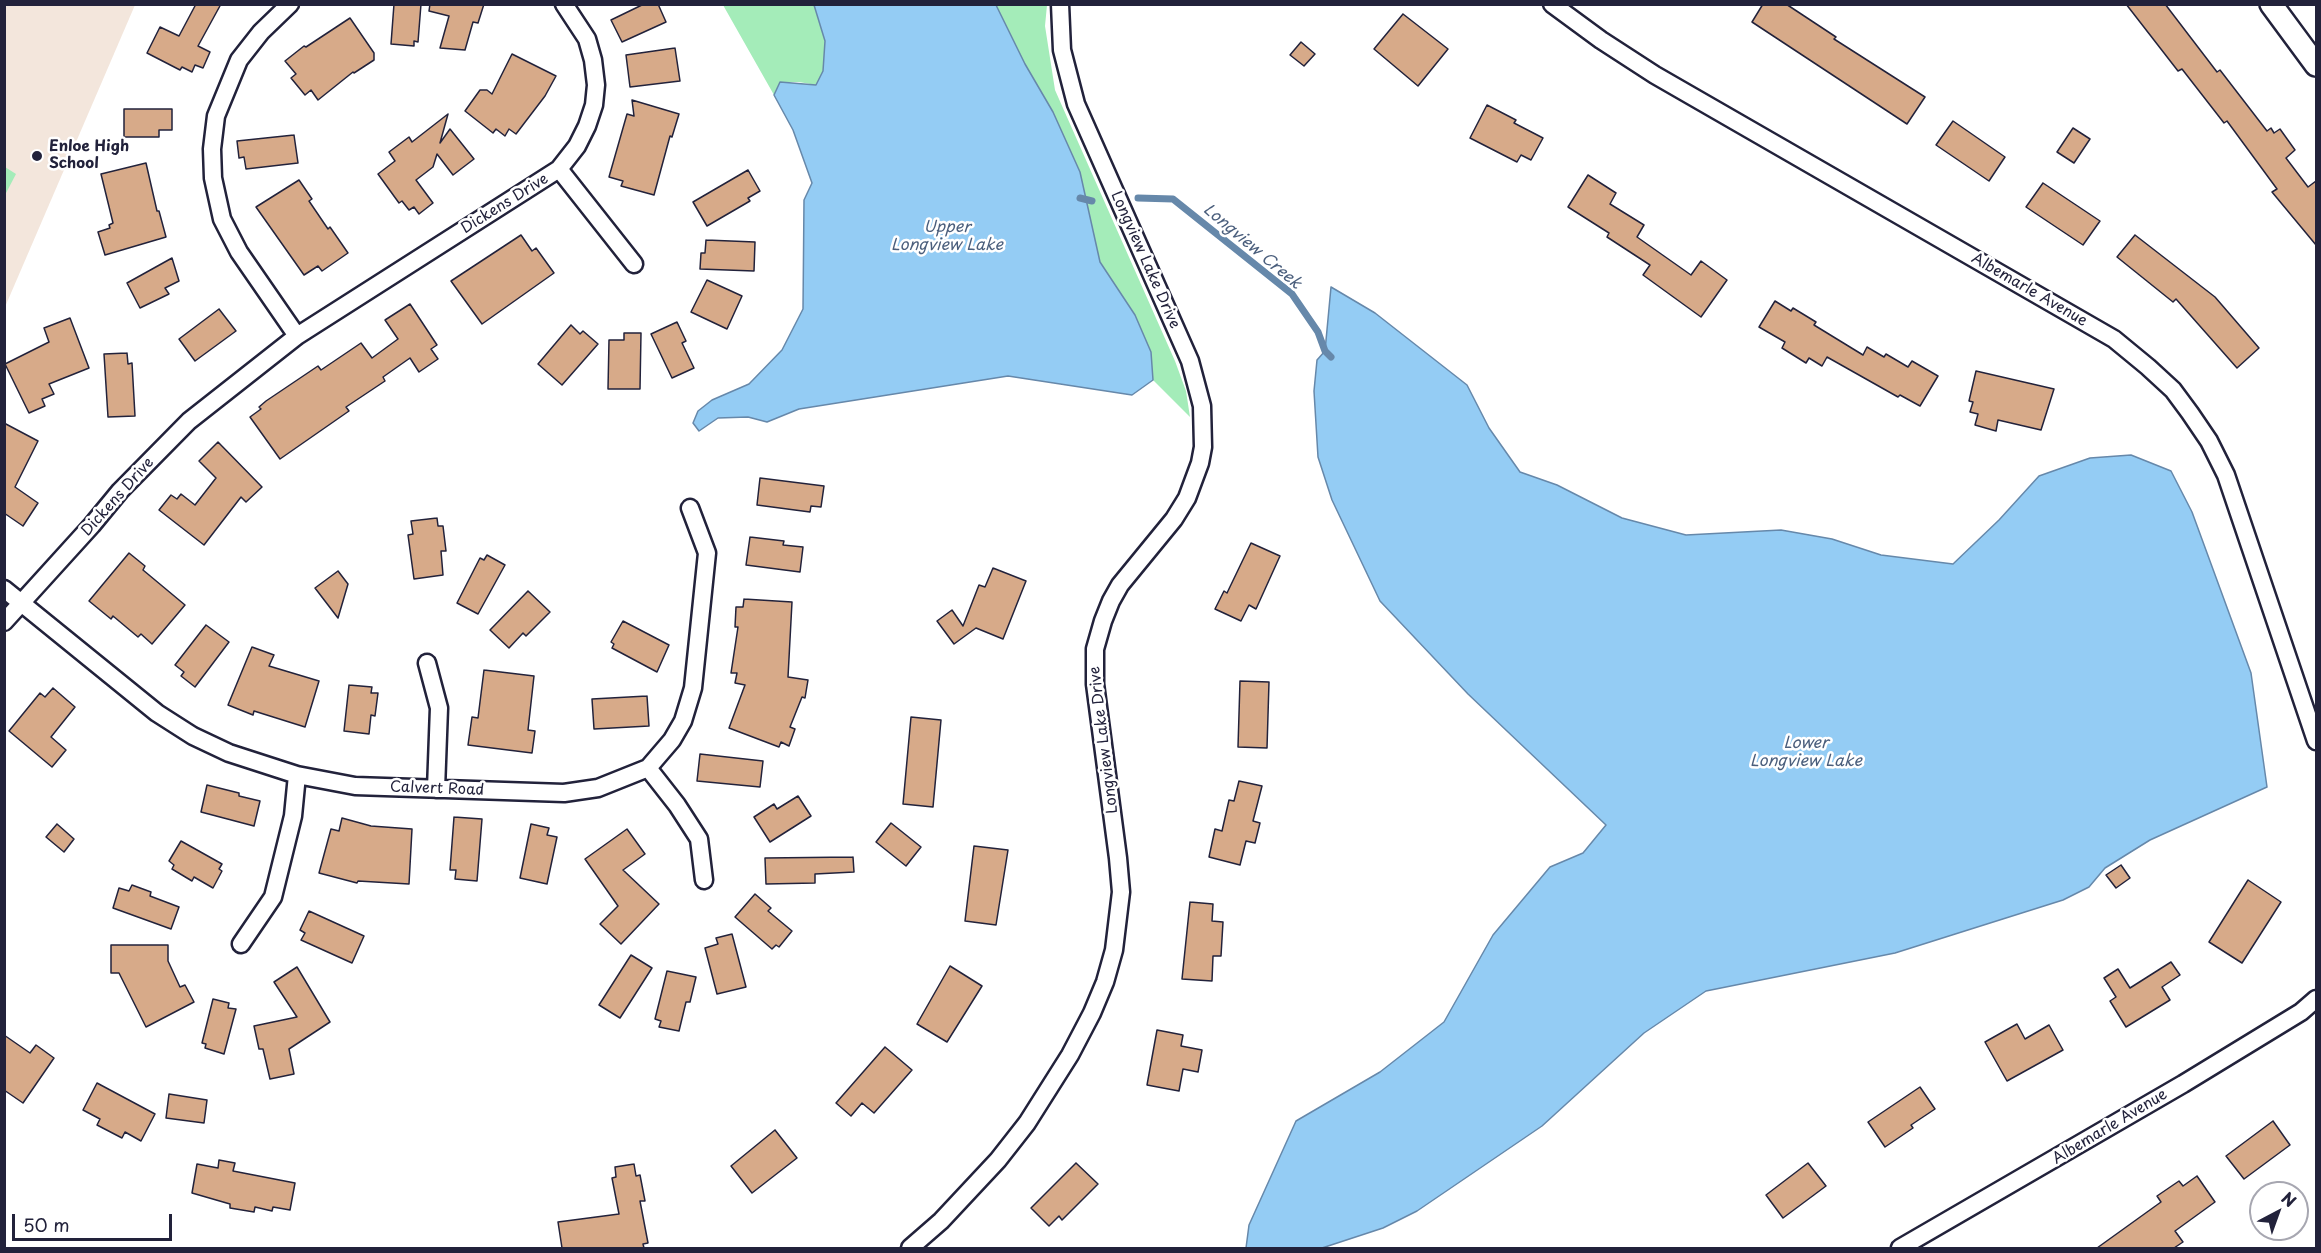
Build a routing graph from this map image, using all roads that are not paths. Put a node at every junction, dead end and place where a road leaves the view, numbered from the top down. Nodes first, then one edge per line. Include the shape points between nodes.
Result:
1 (290, 4) edge
2 (564, 4) edge
3 (1060, 4) edge
4 (1552, 4) edge
5 (2271, 4) edge
6 (2316, 65) edge
7 (559, 170) junction
8 (634, 264) dead end
9 (297, 336) junction
10 (690, 508) dead end
11 (4, 589) edge
12 (22, 603) junction
13 (4, 622) edge
14 (427, 663) dead end
15 (2316, 741) edge
16 (648, 768) junction
17 (297, 775) junction
18 (436, 789) junction
19 (704, 880) dead end
20 (241, 944) dead end
21 (2316, 999) edge
22 (910, 1248) edge
23 (1900, 1248) edge

1 - 9 street via 239,60 216,116 212,149 213,178 222,219 239,252
2 - 7 street, Dickens Drive via 587,39 596,85 587,126
3 - 22 street, Longview Lake Drive via 1062,50 1076,104 1190,361 1202,406 1203,447 1187,498 1120,585 1095,649 1095,684 1121,892 1114,950 1105,982 1070,1054 1027,1123 991,1168
4 - 15 street, Albemarle Avenue via 1655,75 2114,339 2173,390 2209,441 2226,476
5 - 6 street
7 - 8 street
7 - 9 street, Dickens Drive
9 - 12 street, Dickens Drive via 189,421 120,491
10 - 16 street, Calvert Road via 707,553 693,688 683,721
11 - 12 street, Calvert Road
12 - 13 street, Dickens Drive
12 - 17 street, Calvert Road via 157,713 193,736 229,753
14 - 18 street via 439,708
16 - 18 street, Calvert Road via 598,788 564,793
16 - 19 street via 699,839
17 - 18 street, Calvert Road via 355,786
17 - 20 street via 293,816 273,897
21 - 23 street, Albemarle Avenue via 2193,1078

